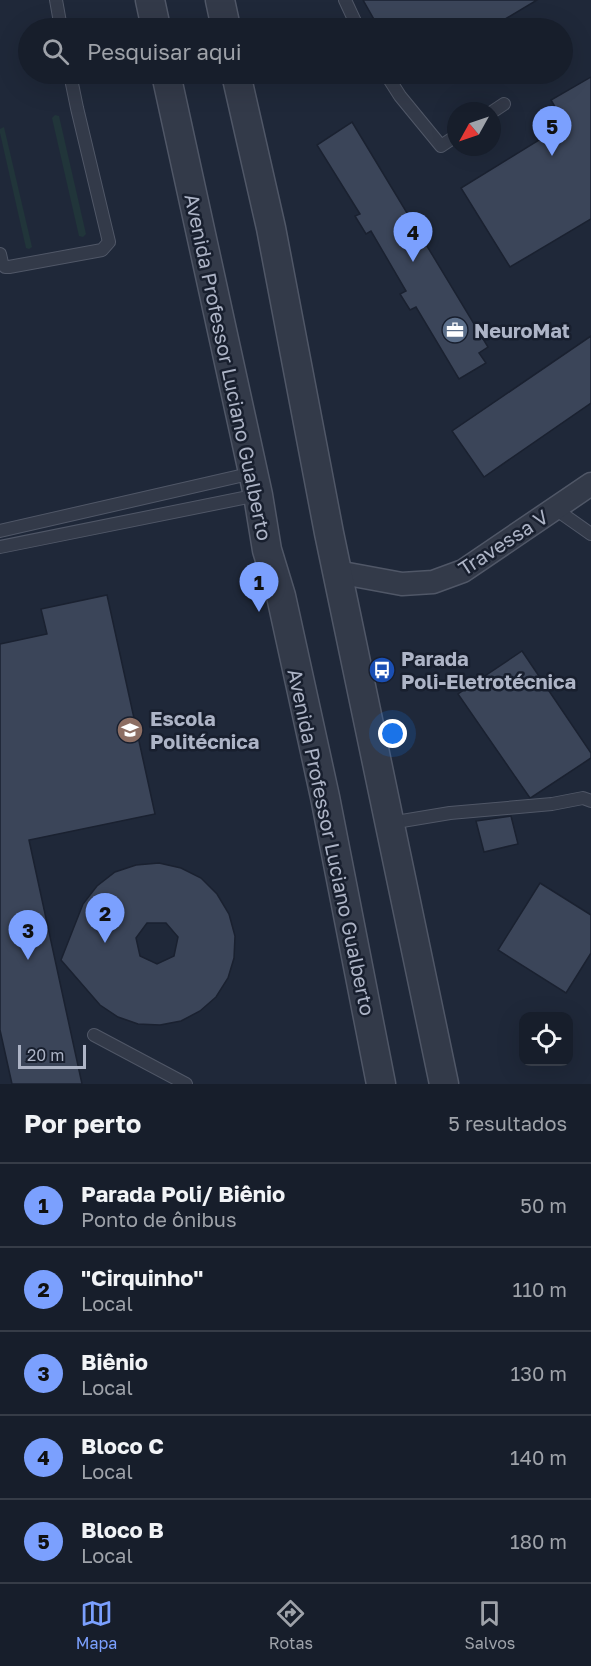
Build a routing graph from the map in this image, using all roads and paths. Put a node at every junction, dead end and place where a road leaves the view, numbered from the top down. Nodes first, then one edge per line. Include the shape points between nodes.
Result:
1 (56, 0) edge
2 (150, 0) edge
3 (220, 0) edge
4 (345, 0) edge
5 (59, 18) edge
6 (154, 18) edge
7 (224, 18) edge
8 (353, 18) edge
9 (72, 84) edge
10 (168, 84) edge
11 (238, 84) edge
12 (392, 84) edge
13 (504, 104) dead end
14 (501, 106) edge
15 (447, 142) edge
16 (0, 254) edge
17 (256, 484) junction
18 (591, 484) edge
19 (554, 508) junction
20 (0, 531) edge
21 (591, 534) edge
22 (0, 547) edge
23 (338, 572) junction
24 (591, 801) edge
25 (390, 823) junction
26 (94, 1035) dead end
27 (186, 1084) edge
28 (381, 1084) edge
29 (444, 1084) edge

1 - 5 lane
2 - 6 street
3 - 7 street
4 - 8 lane
9 - 16 lane via 109,242 102,250 9,267 3,265
10 - 17 street, Avenida Professor Luciano Gualberto
11 - 23 street via 271,228
12 - 15 lane via 441,146
13 - 14 lane
17 - 20 lane
17 - 22 lane
17 - 28 street, Avenida Professor Luciano Gualberto via 267,550 326,797
18 - 19 street, Travessa V
19 - 21 lane
19 - 23 street, Travessa V via 463,571 433,582 402,584
23 - 25 street
24 - 25 lane via 583,798
25 - 29 street
26 - 27 lane

